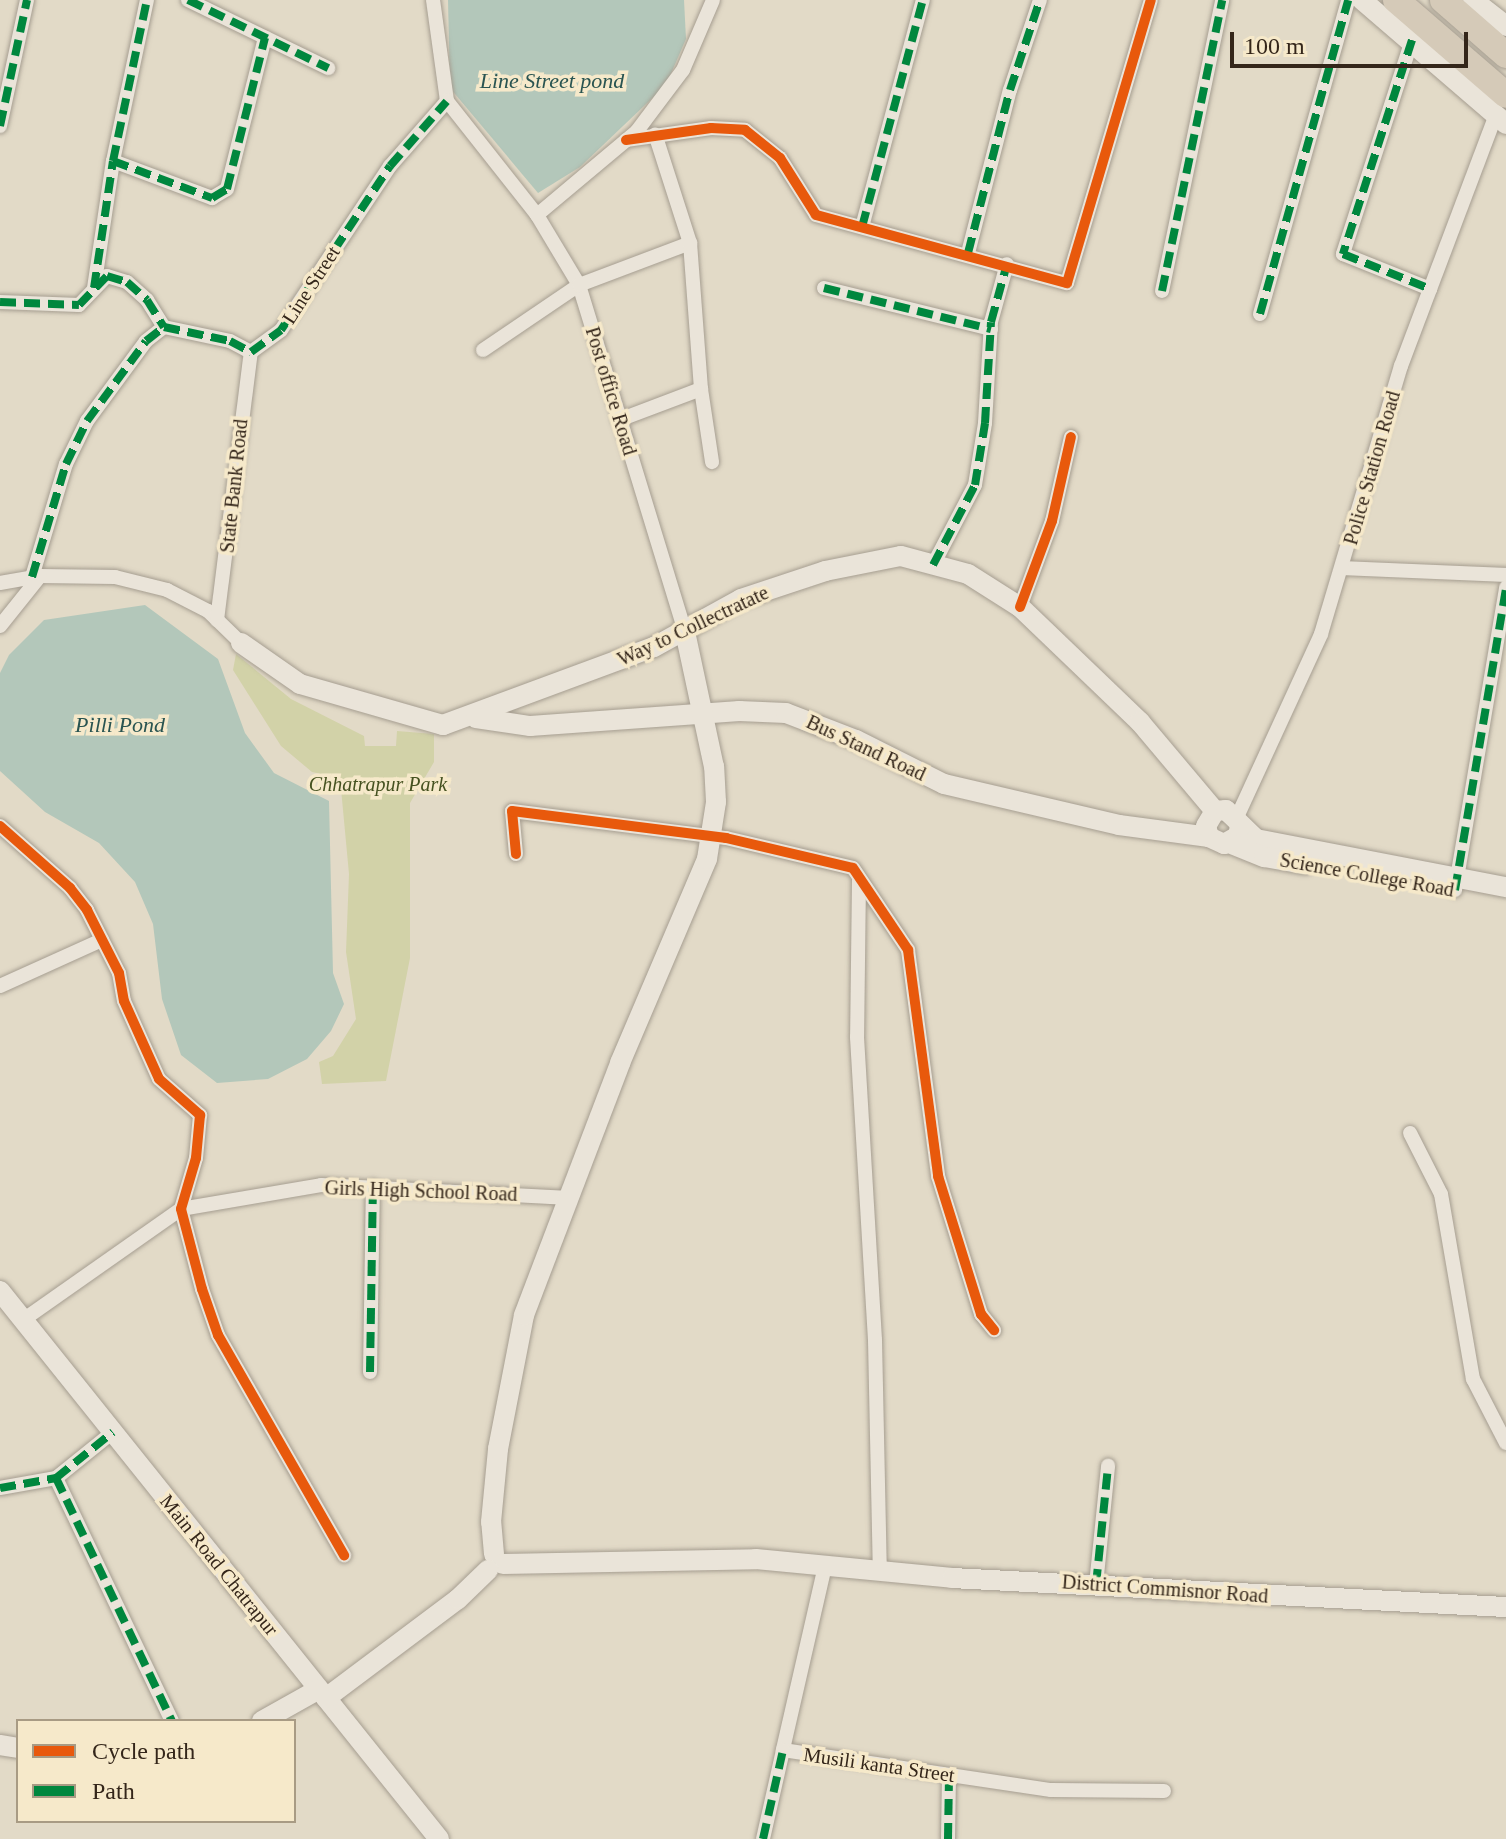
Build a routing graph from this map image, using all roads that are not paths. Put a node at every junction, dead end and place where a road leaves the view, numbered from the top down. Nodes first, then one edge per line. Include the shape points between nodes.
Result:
1 (27, 0) edge
2 (147, 0) edge
3 (188, 0) edge
4 (433, 0) edge
5 (713, 0) edge
6 (923, 0) edge
7 (1040, 0) edge
8 (1151, 0) edge
9 (1222, 0) edge
10 (1348, 0) edge
11 (1362, 0) edge
12 (1396, 0) edge
13 (1443, 0) edge
14 (1473, 0) edge
15 (1506, 26) edge
16 (265, 38) junction
17 (1412, 40) junction
18 (1506, 55) edge
19 (328, 68) dead end
20 (447, 101) junction
21 (1503, 111) edge
22 (0, 126) edge
23 (655, 134) junction
24 (626, 140) junction
25 (113, 161) junction
26 (537, 215) junction
27 (862, 227) junction
28 (690, 243) junction
29 (968, 253) junction
30 (1007, 264) junction
31 (579, 285) junction
32 (94, 288) junction
33 (824, 288) dead end
34 (1430, 289) junction
35 (1162, 291) dead end
36 (0, 302) edge
37 (1260, 314) dead end
38 (164, 327) junction
39 (991, 329) junction
40 (483, 350) dead end
41 (251, 352) junction
42 (701, 389) junction
43 (619, 420) junction
44 (1071, 437) dead end
45 (712, 462) dead end
46 (933, 565) junction
47 (1342, 568) junction
48 (1506, 575) edge
49 (31, 577) junction
50 (0, 583) edge
51 (1506, 587) edge
52 (1020, 607) junction
53 (217, 620) junction
54 (0, 626) edge
55 (685, 632) junction
56 (241, 643) joint
57 (702, 715) junction
58 (469, 717) junction
59 (1215, 811) junction
60 (0, 826) edge
61 (1236, 829) junction
62 (1209, 837) junction
63 (711, 838) junction
64 (516, 854) dead end
65 (859, 880) junction
66 (1456, 884) junction
67 (1506, 887) edge
68 (1506, 901) edge
69 (102, 940) junction
70 (0, 986) edge
71 (1410, 1133) dead end
72 (373, 1186) junction
73 (570, 1198) junction
74 (181, 1209) junction
75 (0, 1291) edge
76 (23, 1320) junction
77 (994, 1330) dead end
78 (370, 1372) dead end
79 (113, 1432) junction
80 (1506, 1443) edge
81 (1108, 1466) dead end
82 (56, 1478) junction
83 (0, 1488) edge
84 (344, 1555) dead end
85 (495, 1563) junction
86 (825, 1566) junction
87 (880, 1570) junction
88 (1096, 1585) junction
89 (1506, 1607) edge
90 (322, 1694) junction
91 (171, 1719) edge
92 (266, 1719) edge
93 (783, 1750) junction
94 (949, 1775) junction
95 (1164, 1791) dead end
96 (439, 1839) edge
97 (763, 1839) edge
98 (948, 1839) edge

1 - 22 street
2 - 25 street
3 - 16 street
4 - 20 street
5 - 24 street via 683,70
6 - 27 street
7 - 29 street via 1010,90
8 - 30 street via 1067,283
9 - 35 street
10 - 37 street
11 - 17 main road
12 - 21 highway
13 - 18 highway
14 - 15 main road
16 - 19 street
16 - 25 street via 227,189 212,198
17 - 21 main road
17 - 34 street via 1343,254
20 - 26 street, Post office Road
20 - 41 street, Line Street via 427,117 390,166 281,330
21 - 34 street, Police Station Road
23 - 24 street
23 - 27 street via 745,130 780,158 816,215
23 - 28 street
24 - 26 street
25 - 32 street
26 - 31 street, Post office Road
27 - 29 street
28 - 31 street
28 - 42 street
29 - 30 street
30 - 39 street
31 - 40 street
31 - 43 street, Post office Road
32 - 36 street via 79,305
32 - 38 street via 107,276 127,282 147,300
33 - 39 street
34 - 47 street, Police Station Road via 1401,366
38 - 41 street via 230,341
38 - 49 street via 146,341 87,421 43,525
39 - 46 street via 975,485
41 - 53 street, State Bank Road
42 - 43 street
42 - 45 street
43 - 55 street, Post office Road
44 - 52 street via 1052,521
46 - 52 main road, Way to Collectratate via 968,574
46 - 55 main road, Way to Collectratate via 901,556 825,571 741,599
47 - 48 street
47 - 61 street, Police Station Road via 1321,634
49 - 50 street
49 - 53 street via 115,577 167,590
49 - 54 street
51 - 66 street
52 - 59 main road, Way to Collectratate via 1140,722
53 - 56 street
55 - 57 main road, Post office Road
55 - 58 main road, Way to Collectratate
56 - 58 main road, Way to Collectratate via 300,684 377,711 443,725
57 - 58 main road, Bus Stand Road via 530,726
57 - 62 main road, Bus Stand Road via 786,713 856,740 944,784 1119,825
57 - 63 main road, Post office Road via 714,767
59 - 61 main road via 1226,810
59 - 62 main road via 1206,826
60 - 69 street via 70,888
61 - 62 main road, Bus Stand Road
61 - 66 main road, Science College Road via 1297,850
63 - 64 street via 512,811
63 - 65 street via 833,861 853,868
63 - 73 main road, Post office Road via 691,903 620,1063
65 - 77 street via 908,950 938,1176 981,1314
65 - 87 street via 857,1037 875,1340
66 - 67 main road, Science College Road
66 - 68 main road, Science College Road
69 - 70 street
69 - 74 street via 159,1079 200,1115 196,1158
71 - 80 street via 1441,1194 1473,1379 1492,1425
72 - 73 street, Girls High School Road
72 - 74 street, Girls High School Road via 321,1185
72 - 78 street
73 - 85 main road, Post office Road via 524,1315 507,1384 491,1522
74 - 76 street, Girls High School Road
74 - 84 street via 218,1335
75 - 76 main road, Main Road Chatrapur
76 - 79 main road, Main Road Chatrapur
79 - 82 street
79 - 90 main road, Main Road Chatrapur
81 - 88 street
82 - 83 street
82 - 91 street
85 - 86 main road, District Commisnor Road via 756,1559
85 - 90 main road via 458,1599
86 - 87 main road, District Commisnor Road
86 - 93 street, Musili kanta Street
87 - 88 main road, District Commisnor Road
88 - 89 main road, District Commisnor Road
90 - 92 main road
90 - 96 main road, Main Road Chatrapur
93 - 94 street, Musili kanta Street
93 - 97 street
94 - 95 street, Musili kanta Street via 1051,1790
94 - 98 street

